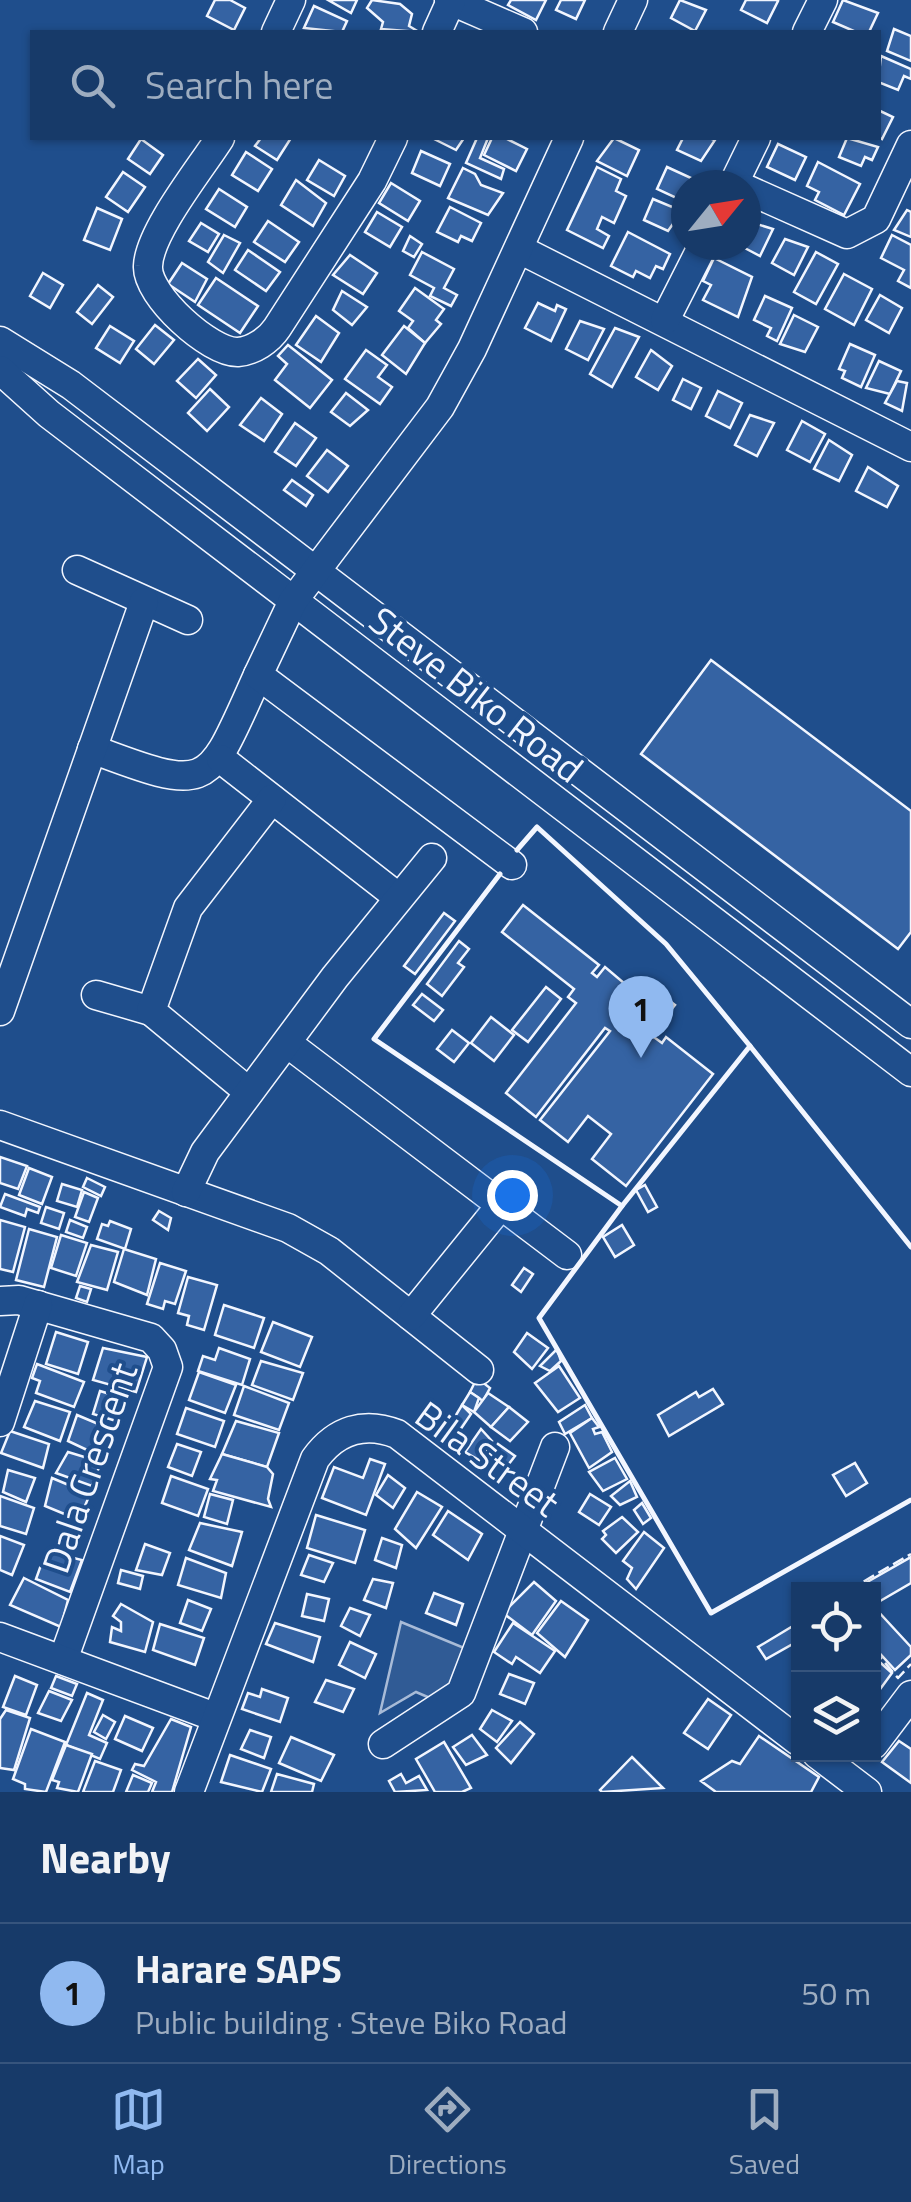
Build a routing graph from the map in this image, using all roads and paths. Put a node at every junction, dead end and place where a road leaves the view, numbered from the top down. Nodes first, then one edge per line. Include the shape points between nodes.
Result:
1 (291, 0) edge
2 (450, 0) edge
3 (633, 0) edge
4 (823, 0) edge
5 (277, 30) edge
6 (439, 30) edge
7 (518, 30) edge
8 (619, 30) edge
9 (808, 30) edge
10 (219, 140) edge
11 (392, 140) edge
12 (569, 140) edge
13 (755, 140) edge
14 (911, 146) edge
15 (744, 170) edge
16 (761, 196) edge
17 (519, 249) junction
18 (695, 260) edge
19 (665, 320) junction
20 (0, 342) edge
21 (0, 370) edge
22 (911, 448) edge
23 (78, 570) dead end
24 (314, 574) junction
25 (293, 601) junction
26 (144, 602) junction
27 (188, 620) dead end
28 (258, 675) junction
29 (92, 749) junction
30 (220, 759) junction
31 (272, 798) junction
32 (432, 858) dead end
33 (512, 865) dead end
34 (398, 897) junction
35 (96, 994) dead end
36 (151, 1011) junction
37 (0, 1012) edge
38 (911, 1024) edge
39 (286, 1042) junction
40 (911, 1072) edge
41 (250, 1092) junction
42 (0, 1125) edge
43 (186, 1192) junction
44 (501, 1205) junction
45 (568, 1255) dead end
46 (0, 1300) edge
47 (38, 1305) junction
48 (410, 1316) junction
49 (479, 1370) dead end
50 (0, 1422) edge
51 (555, 1448) dead end
52 (523, 1530) junction
53 (0, 1637) edge
54 (63, 1660) junction
55 (911, 1695) edge
56 (215, 1717) junction
57 (881, 1735) edge
58 (791, 1736) edge
59 (383, 1744) dead end
60 (825, 1762) edge
61 (863, 1762) edge
62 (852, 1787) edge
63 (190, 1792) edge

1 - 5 street
2 - 6 street
2 - 7 street
3 - 8 street
4 - 9 street
10 - 11 street via 153,246 148,279 163,304 222,348 238,352 272,335
12 - 17 street
13 - 15 street
14 - 16 street via 876,219 846,234
17 - 19 street
17 - 24 street via 440,406
18 - 19 street
19 - 22 street
20 - 24 street, Steve Biko Road via 71,385
21 - 25 street, Steve Biko Road
23 - 26 street
24 - 25 street
24 - 38 street, Steve Biko Road
25 - 28 street
25 - 40 street, Steve Biko Road
26 - 27 street
26 - 29 street
28 - 30 street
28 - 33 street
29 - 30 street via 177,778 200,774
29 - 37 street
30 - 31 street
31 - 34 street
31 - 36 street via 188,908
32 - 34 street
34 - 39 street
35 - 36 street
36 - 41 street
39 - 41 street
39 - 44 street
41 - 43 street via 205,1152
42 - 43 street
43 - 48 street via 288,1228
44 - 45 street
44 - 48 street
46 - 47 street, Dala Crescent
47 - 50 street
47 - 54 street, Dala Crescent via 151,1338 168,1367
48 - 49 street
51 - 52 street
52 - 56 street, Bila Street via 397,1434 367,1427 337,1436 315,1458
52 - 58 street, Bila Street
52 - 59 street via 462,1693
53 - 54 street
54 - 56 street
55 - 57 street
56 - 63 street, Bila Street
60 - 62 street
61 - 62 street

